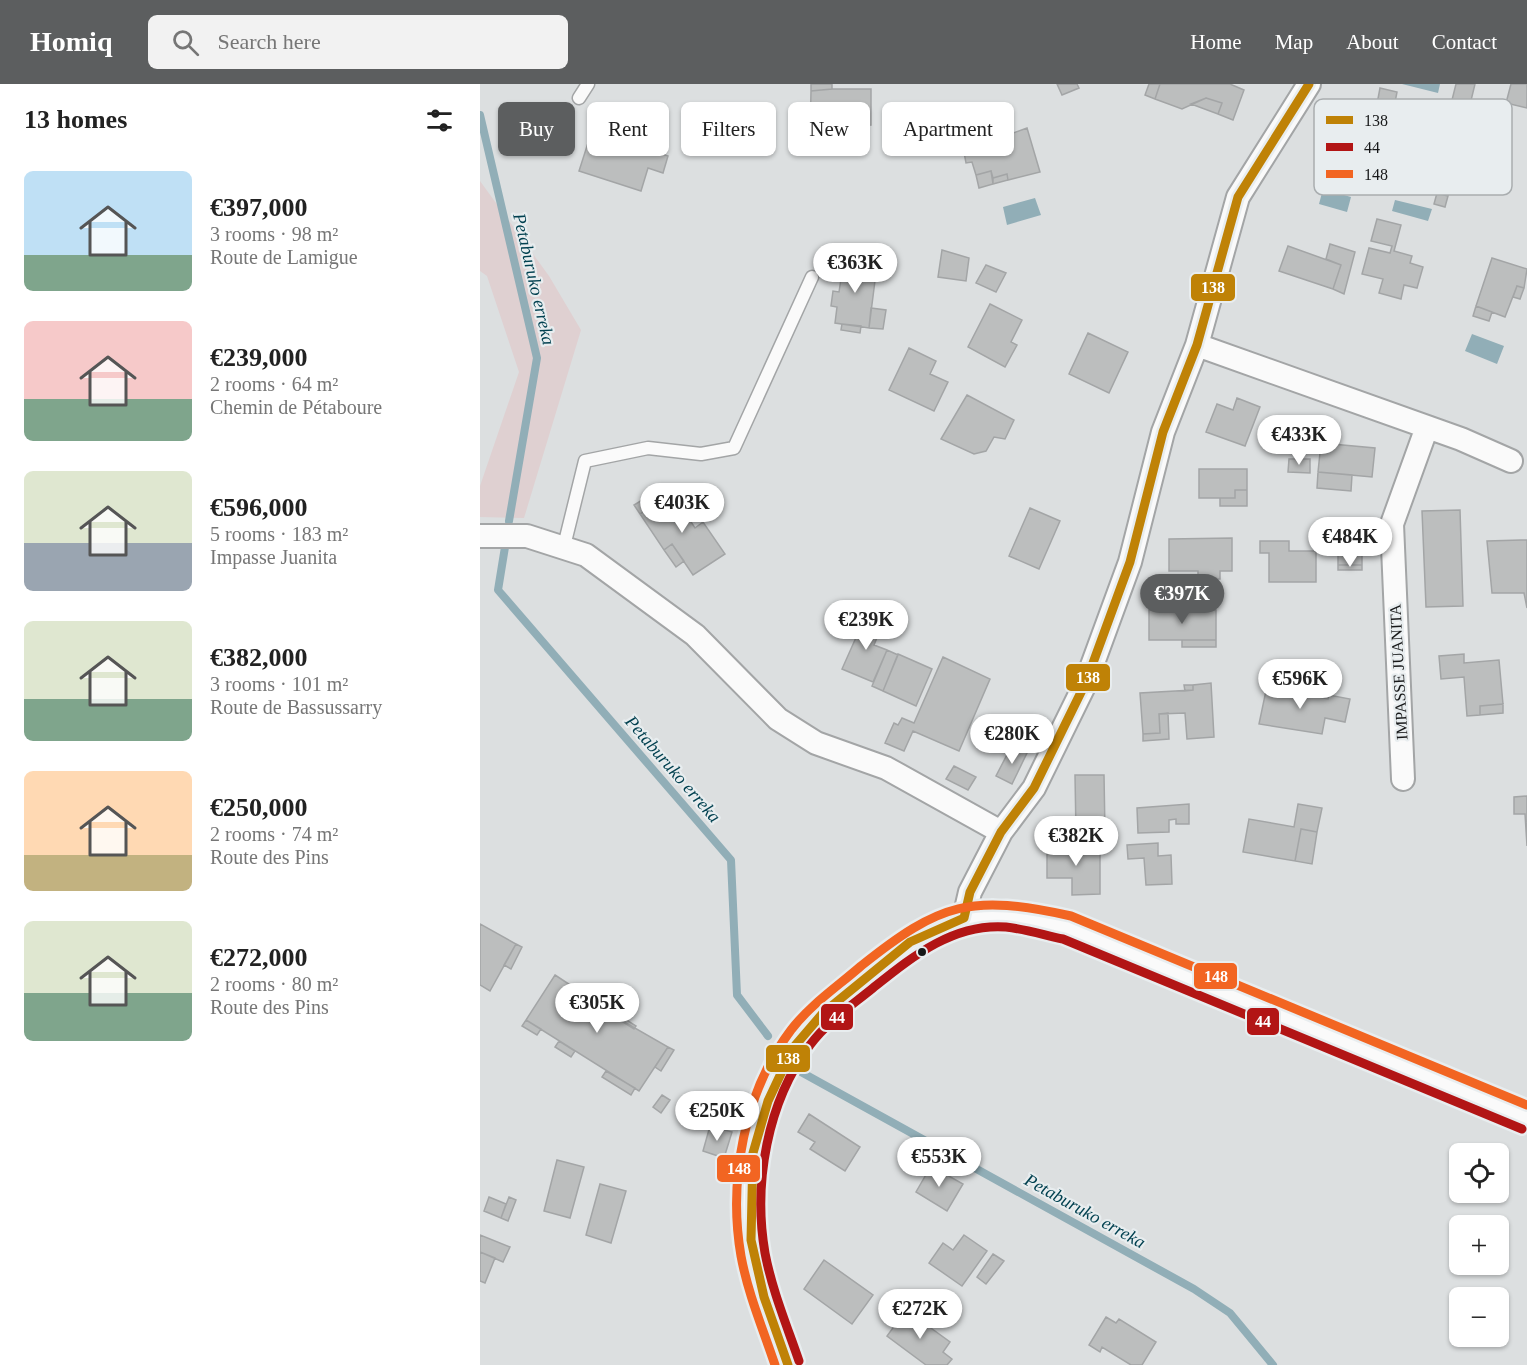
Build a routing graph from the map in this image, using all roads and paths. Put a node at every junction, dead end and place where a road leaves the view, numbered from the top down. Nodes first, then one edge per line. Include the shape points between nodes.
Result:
1 (588, 84) edge
2 (1309, 84) edge
3 (579, 98) dead end
4 (812, 277) dead end
5 (1197, 345) junction
6 (1427, 427) junction
7 (1511, 461) dead end
8 (480, 537) edge
9 (564, 546) junction
10 (1403, 779) dead end
11 (1001, 832) junction
12 (964, 918) junction
13 (1527, 1118) edge
14 (788, 1365) edge

1 - 3 lane
2 - 5 street via 1238,197
4 - 9 lane via 734,448 702,454 648,448 585,461
5 - 6 street
5 - 11 street via 1162,432 1130,562 1086,682 1034,788
6 - 7 street
6 - 10 street, IMPASSE JUANITA via 1392,524
8 - 9 street via 527,536
9 - 11 street via 613,572 695,635 778,719 816,743 886,768
11 - 12 street via 970,892
12 - 13 street via 1004,915 1067,927
12 - 14 street via 909,942 823,1013 793,1048 768,1101 753,1154 751,1240 764,1297

